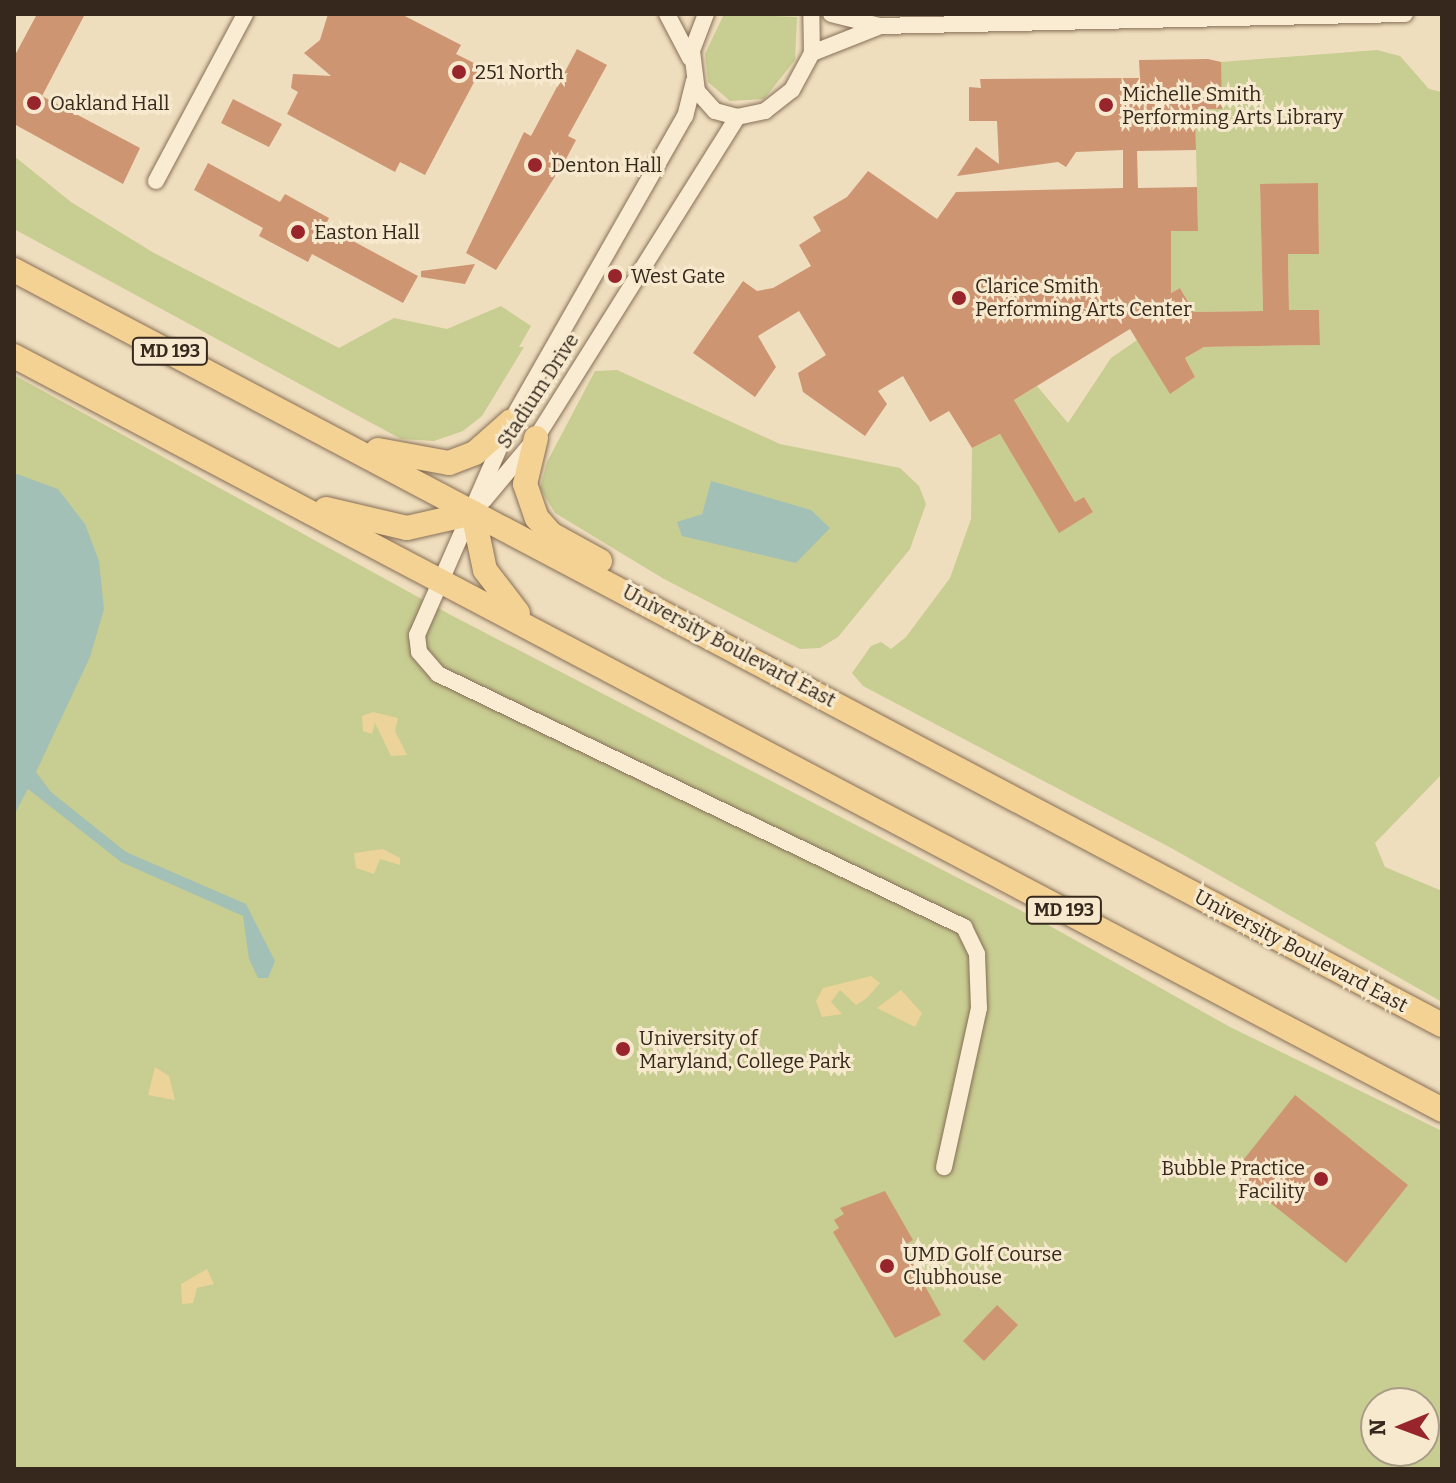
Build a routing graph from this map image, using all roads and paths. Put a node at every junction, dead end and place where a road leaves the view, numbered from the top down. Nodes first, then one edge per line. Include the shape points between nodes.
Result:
1 (245, 14) edge
2 (667, 14) edge
3 (706, 14) edge
4 (811, 14) edge
5 (831, 14) edge
6 (1405, 14) edge
7 (879, 26) junction
8 (812, 53) junction
9 (692, 63) junction
10 (694, 81) junction
11 (737, 117) junction
12 (156, 181) dead end
13 (14, 270) edge
14 (14, 356) edge
15 (511, 421) junction
16 (325, 433) junction
17 (536, 438) junction
18 (270, 493) junction
19 (473, 513) junction
20 (441, 578) junction
21 (699, 630) junction
22 (557, 640) junction
23 (1442, 1025) edge
24 (1442, 1110) edge
25 (944, 1167) dead end

1 - 12 street
2 - 9 street
3 - 9 street
4 - 8 street
5 - 7 street
6 - 7 street
7 - 8 street
8 - 11 street via 780,102
9 - 10 street
10 - 11 street via 705,103
10 - 15 street, Stadium Drive via 685,116
11 - 17 street, Stadium Drive
13 - 16 main road, University Boulevard East / MD 193
14 - 18 main road, MD 193
15 - 16 main road via 475,453 444,463
15 - 19 street, Stadium Drive
16 - 19 main road, University Boulevard East / MD 193
17 - 19 street, Stadium Drive
17 - 21 main road via 525,484 551,534 672,599
18 - 19 main road via 392,527 422,527
18 - 20 main road, MD 193
19 - 20 street
19 - 21 main road, University Boulevard East / MD 193
19 - 22 main road via 489,578 517,612
20 - 22 main road, MD 193
20 - 25 street via 417,635 419,652 438,674 964,927 977,954 979,1008
21 - 23 main road, University Boulevard East / MD 193
22 - 24 main road, MD 193

